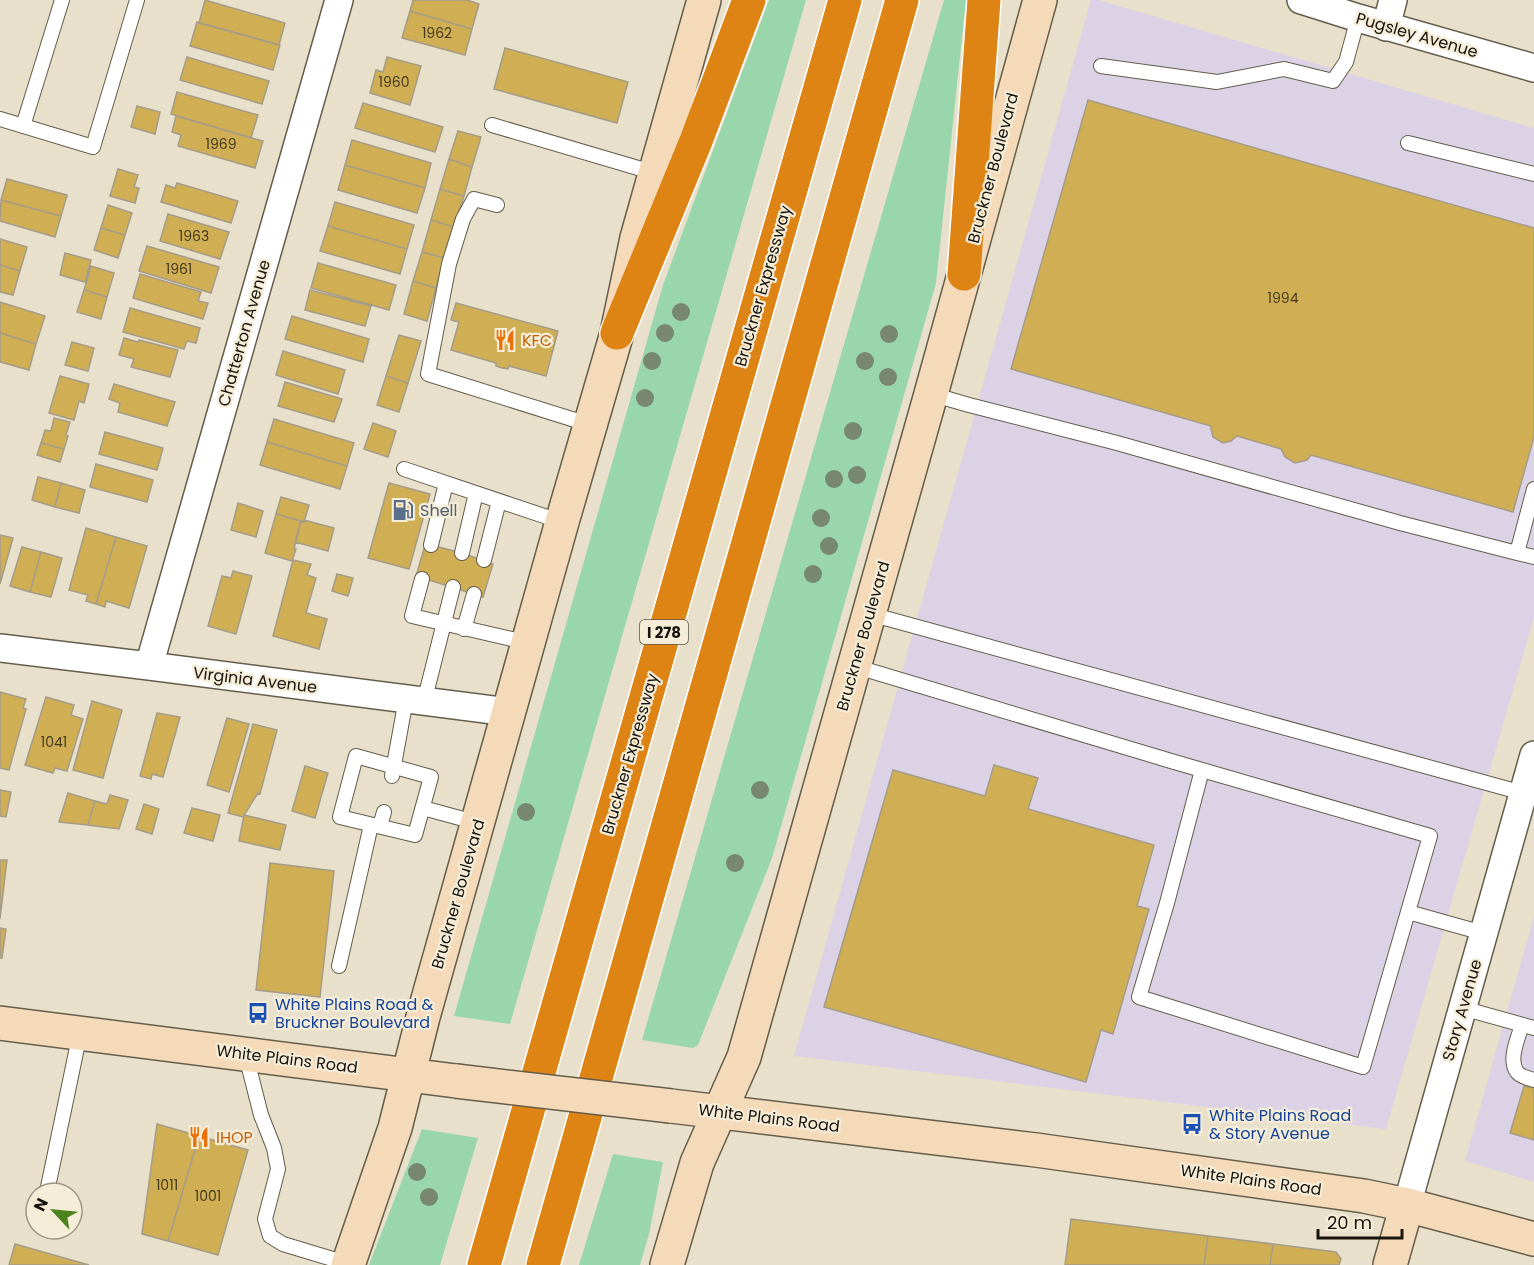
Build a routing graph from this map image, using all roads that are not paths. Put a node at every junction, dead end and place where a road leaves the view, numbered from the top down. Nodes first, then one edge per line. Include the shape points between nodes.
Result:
1 (62, 0) edge
2 (137, 0) edge
3 (339, 0) edge
4 (704, 0) edge
5 (749, 0) edge
6 (845, 0) edge
7 (902, 0) edge
8 (984, 0) edge
9 (1040, 0) edge
10 (1301, 0) edge
11 (1393, 0) edge
12 (1358, 18) junction
13 (1386, 27) junction
14 (1101, 66) dead end
15 (1534, 68) edge
16 (0, 119) edge
17 (492, 125) dead end
18 (23, 126) junction
19 (1408, 143) dead end
20 (655, 173) junction
21 (1534, 174) edge
22 (497, 206) dead end
23 (964, 274) junction
24 (617, 333) junction
25 (931, 394) junction
26 (591, 425) junction
27 (404, 469) dead end
28 (446, 483) junction
29 (1534, 489) edge
30 (476, 493) junction
31 (498, 501) junction
32 (562, 522) junction
33 (431, 545) dead end
34 (462, 553) dead end
35 (1517, 553) junction
36 (1534, 557) edge
37 (484, 560) dead end
38 (422, 579) dead end
39 (453, 587) dead end
40 (474, 594) dead end
41 (870, 614) junction
42 (444, 624) junction
43 (464, 628) junction
44 (529, 643) junction
45 (0, 648) edge
46 (148, 666) junction
47 (854, 666) junction
48 (415, 700) junction
49 (509, 712) junction
50 (1534, 755) edge
51 (1202, 770) junction
52 (393, 771) junction
53 (1523, 793) junction
54 (423, 808) junction
55 (384, 812) dead end
56 (478, 823) junction
57 (375, 825) junction
58 (1408, 912) junction
59 (1483, 933) junction
60 (339, 966) dead end
61 (1462, 1008) junction
62 (0, 1023) edge
63 (1528, 1027) edge
64 (80, 1033) junction
65 (246, 1054) junction
66 (408, 1075) junction
67 (1534, 1080) edge
68 (720, 1112) junction
69 (49, 1181) edge
70 (1407, 1205) junction
71 (1534, 1239) edge
72 (349, 1265) edge
73 (484, 1265) edge
74 (543, 1265) edge
75 (667, 1265) edge
76 (1390, 1265) edge

1 - 18 lane
2 - 18 lane via 93,147
3 - 46 street, Chatterton Avenue
4 - 20 main road, Bruckner Boulevard
5 - 24 highway
6 - 73 highway, Bruckner Expressway / I 278
7 - 74 highway
8 - 23 highway
9 - 23 main road, Bruckner Boulevard
10 - 12 street, Pugsley Avenue
11 - 13 street
12 - 13 street, Pugsley Avenue
12 - 14 lane via 1346,62 1332,81 1284,69 1217,82
13 - 15 street, Pugsley Avenue
16 - 18 lane
17 - 20 lane
19 - 21 lane
20 - 24 main road, Bruckner Boulevard
22 - 26 lane via 474,199 463,219 449,264 428,374
23 - 25 main road, Bruckner Boulevard
24 - 26 main road, Bruckner Boulevard
25 - 35 lane
25 - 41 main road, Bruckner Boulevard
26 - 32 main road, Bruckner Boulevard
27 - 28 lane
28 - 30 lane
28 - 33 lane
29 - 35 lane
30 - 31 lane
30 - 34 lane
31 - 32 lane
31 - 37 lane
32 - 44 main road, Bruckner Boulevard
35 - 36 lane
38 - 42 lane via 412,616
39 - 42 lane
40 - 43 lane
41 - 47 main road, Bruckner Boulevard
41 - 53 lane
42 - 43 lane
42 - 48 lane
43 - 44 lane
44 - 49 main road, Bruckner Boulevard
45 - 46 street, Virginia Avenue
46 - 48 street, Virginia Avenue
47 - 51 lane
47 - 68 main road, Bruckner Boulevard via 744,1056
48 - 49 street, Virginia Avenue
48 - 52 lane
49 - 56 main road, Bruckner Boulevard
50 - 53 street, Story Avenue
51 - 58 lane via 1430,836
51 - 58 lane via 1139,997 1363,1067
52 - 54 lane via 431,777
52 - 57 lane via 356,756 340,817
53 - 59 street, Story Avenue
54 - 56 lane
54 - 57 lane via 415,835
55 - 57 lane
56 - 66 main road, Bruckner Boulevard
57 - 60 lane
58 - 59 lane
59 - 61 street, Story Avenue
61 - 63 lane
61 - 70 street, Story Avenue
62 - 64 main road, White Plains Road
63 - 67 lane via 1516,1044 1514,1065 1522,1076
64 - 65 main road, White Plains Road
64 - 69 lane
65 - 66 main road, White Plains Road
65 - 72 lane via 278,1169 265,1219 270,1236 283,1244
66 - 68 main road, White Plains Road, bridge
66 - 72 main road, Bruckner Boulevard via 395,1128
68 - 70 main road, White Plains Road via 1036,1149
68 - 75 main road, Bruckner Boulevard via 697,1163
70 - 71 main road, White Plains Road
70 - 76 main road, Story Avenue

